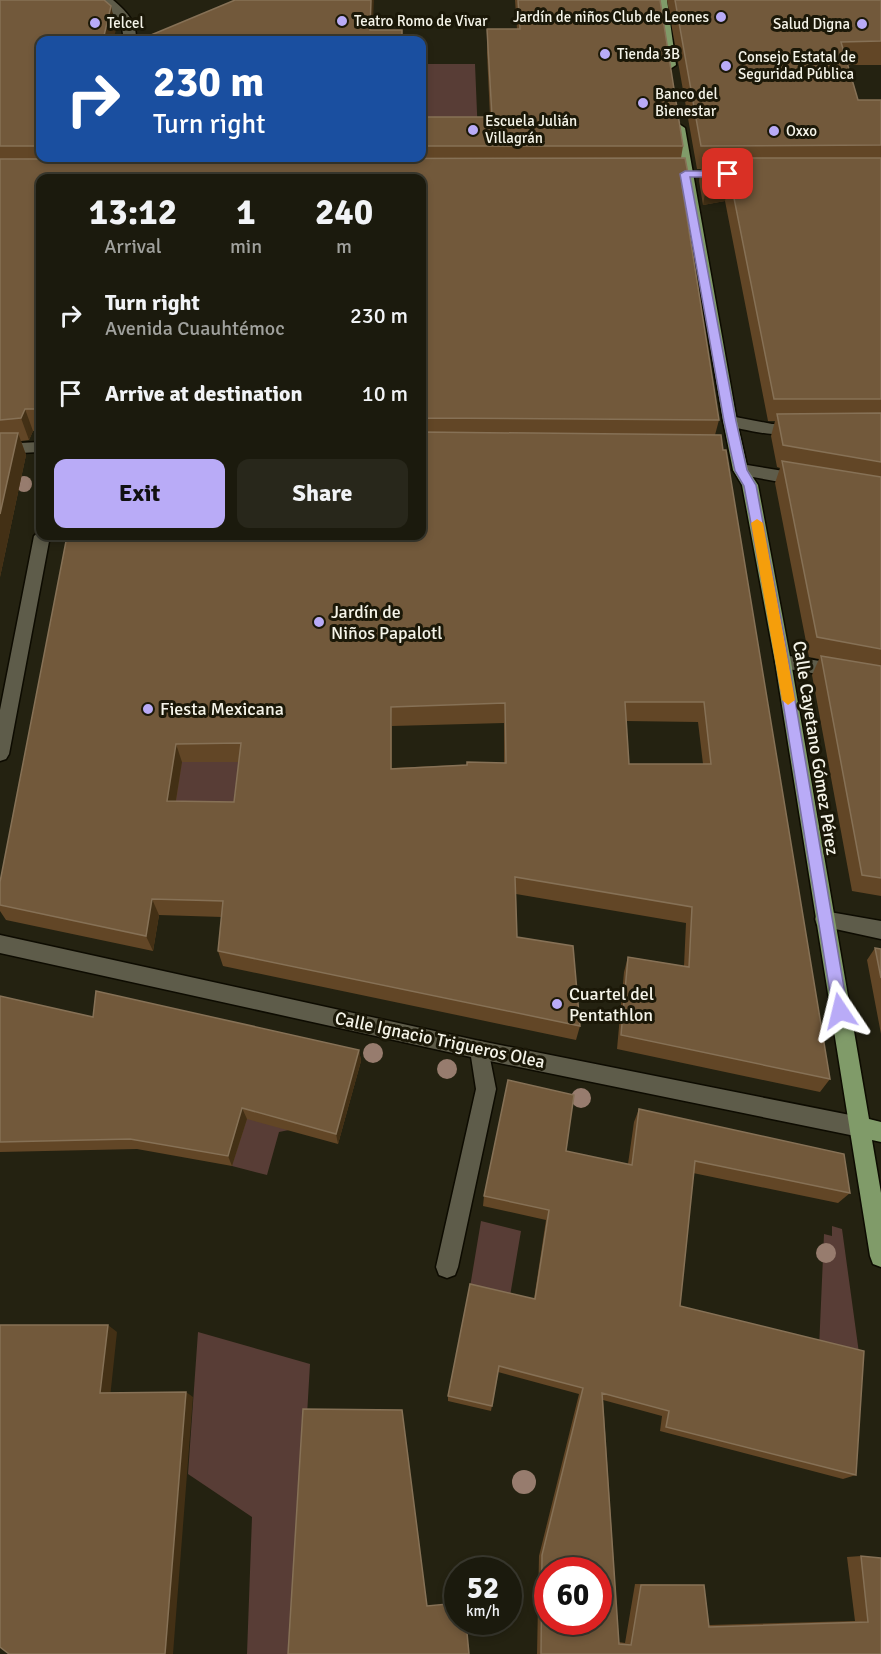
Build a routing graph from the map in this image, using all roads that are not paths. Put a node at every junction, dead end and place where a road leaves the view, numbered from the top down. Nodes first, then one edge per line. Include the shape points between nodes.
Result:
1 (106, 0) edge
2 (660, 0) edge
3 (130, 36) edge
4 (672, 81) edge
5 (677, 116) edge
6 (730, 421) junction
7 (805, 429) edge
8 (36, 447) edge
9 (0, 449) edge
10 (741, 471) junction
11 (823, 483) edge
12 (41, 540) edge
13 (783, 662) junction
14 (881, 678) edge
15 (0, 754) edge
16 (824, 919) junction
17 (881, 930) edge
18 (0, 944) edge
19 (480, 1050) junction
20 (860, 1127) junction
21 (881, 1132) edge
22 (881, 1256) edge
23 (447, 1267) dead end

1 - 3 street via 124,16 131,28
2 - 4 main road
5 - 6 main road, Calle Cayetano Gómez Pérez
6 - 7 street via 772,429
6 - 10 main road, Calle Cayetano Gómez Pérez via 730,450
8 - 9 street
10 - 11 street
10 - 13 main road, Calle Cayetano Gómez Pérez via 750,485
12 - 15 street
13 - 14 street
13 - 16 main road, Calle Cayetano Gómez Pérez
16 - 17 street
16 - 20 main road, Calle Cayetano Gómez Pérez
18 - 19 street, Calle Ignacio Trigueros Olea
19 - 20 street, Calle Ignacio Trigueros Olea
19 - 23 street via 486,1089
20 - 21 main road, Calle Ignacio Trigueros Olea
20 - 22 main road, Calle Cayetano Gómez Pérez

